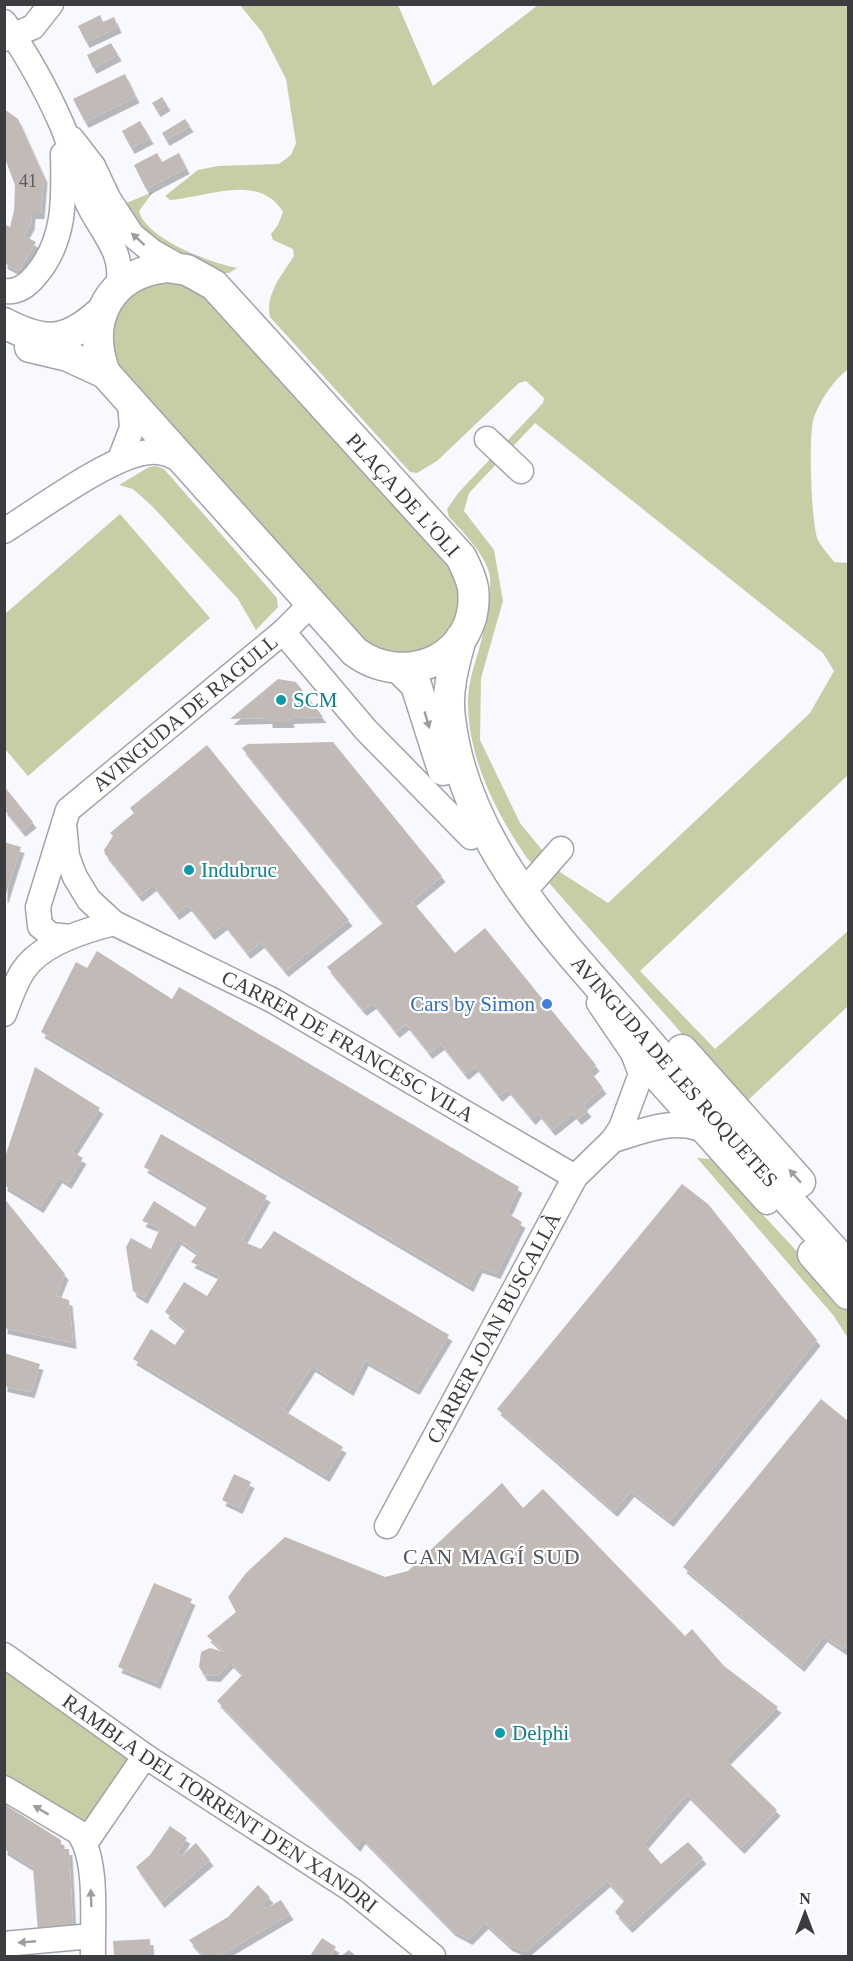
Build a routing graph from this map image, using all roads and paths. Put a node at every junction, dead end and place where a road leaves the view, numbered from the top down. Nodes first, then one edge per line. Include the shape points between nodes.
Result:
1 (51, 4) edge
2 (8, 32) edge
3 (63, 127) junction
4 (187, 270) junction
5 (118, 286) junction
6 (4, 291) edge
7 (101, 312) junction
8 (4, 323) edge
9 (4, 337) edge
10 (105, 373) junction
11 (130, 402) junction
12 (487, 439) dead end
13 (120, 459) junction
14 (181, 460) junction
15 (521, 471) dead end
16 (4, 531) edge
17 (312, 603) junction
18 (283, 632) junction
19 (461, 638) junction
20 (401, 670) junction
21 (64, 824) junction
22 (471, 837) junction
23 (561, 849) dead end
24 (520, 876) junction
25 (75, 878) junction
26 (41, 898) junction
27 (90, 900) junction
28 (114, 923) junction
29 (552, 930) junction
30 (76, 934) junction
31 (23, 969) junction
32 (5, 1013) edge
33 (633, 1053) junction
34 (630, 1102) junction
35 (655, 1127) junction
36 (698, 1128) junction
37 (613, 1140) junction
38 (575, 1176) junction
39 (767, 1202) joint
40 (849, 1235) edge
41 (849, 1266) edge
42 (849, 1294) edge
43 (387, 1526) dead end
44 (4, 1655) edge
45 (145, 1755) junction
46 (4, 1788) edge
47 (82, 1837) junction
48 (4, 1944) edge
49 (92, 1946) edge
50 (433, 1956) edge

1 - 2 street via 33,27
2 - 3 street via 26,52
4 -> 3 street via 153,252 132,235 93,166
3 - 5 street via 87,202 118,257
3 - 6 street via 62,218 56,244 27,286
4 - 5 main road, PLAÇA DE L'OLI via 152,268
4 - 19 main road, PLAÇA DE L'OLI via 206,279 224,295 461,557 470,576 473,596 469,622
5 - 7 main road, PLAÇA DE L'OLI
7 - 8 main road via 75,334 62,337 34,336
7 - 10 main road, PLAÇA DE L'OLI via 97,337
9 - 10 main road via 68,356
10 - 11 main road, PLAÇA DE L'OLI
11 - 13 street via 132,428
11 - 14 main road, PLAÇA DE L'OLI
12 - 15 street
13 - 14 street via 151,452
13 - 16 street
14 - 17 main road, PLAÇA DE L'OLI
17 - 18 street, AVINGUDA DE RAGULL
17 - 20 main road, PLAÇA DE L'OLI via 362,657
18 - 21 street, AVINGUDA DE RAGULL via 68,810
18 - 22 street, AVINGUDA DE LES ROQUETES via 366,730
19 - 20 main road, PLAÇA DE L'OLI via 430,663
19 - 24 main road, AVINGUDA DE LES ROQUETES via 452,677 450,718 459,759 489,838
20 -> 22 main road, AVINGUDA DE LES ROQUETES via 416,684 452,797
21 - 25 street via 67,856
21 - 26 street
22 - 24 main road, AVINGUDA DE LES ROQUETES
23 - 24 street
24 - 29 main road, AVINGUDA DE LES ROQUETES
40 -> 24 main road
25 - 26 street via 61,877
25 - 27 street
26 - 30 street via 40,926 51,935
26 - 31 street
27 - 28 street, CARRER DE FRANCESC VILA
27 - 30 street
28 - 30 street
28 - 38 street, CARRER DE FRANCESC VILA via 272,1000
29 - 33 street
29 - 41 main road, AVINGUDA DE LES ROQUETES via 717,1122
30 - 31 street via 49,948
31 - 32 street
33 - 34 street, CARRER JOAN BUSCALLÀ via 641,1074
33 - 36 street
34 - 35 street via 645,1107 653,1115
34 - 37 street, CARRER JOAN BUSCALLÀ
35 - 36 street, CARRER JOAN BUSCALLÀ
35 - 37 street, CARRER JOAN BUSCALLÀ
36 - 39 street
37 - 38 street, CARRER JOAN BUSCALLÀ
38 - 43 street, CARRER JOAN BUSCALLÀ
39 - 42 main road
44 - 45 street, RAMBLA DEL TORRENT D'EN XANDRI
45 - 47 street
45 - 50 street, RAMBLA DEL TORRENT D'EN XANDRI via 352,1890
47 -> 46 street
49 -> 47 street via 90,1861
49 -> 48 street

